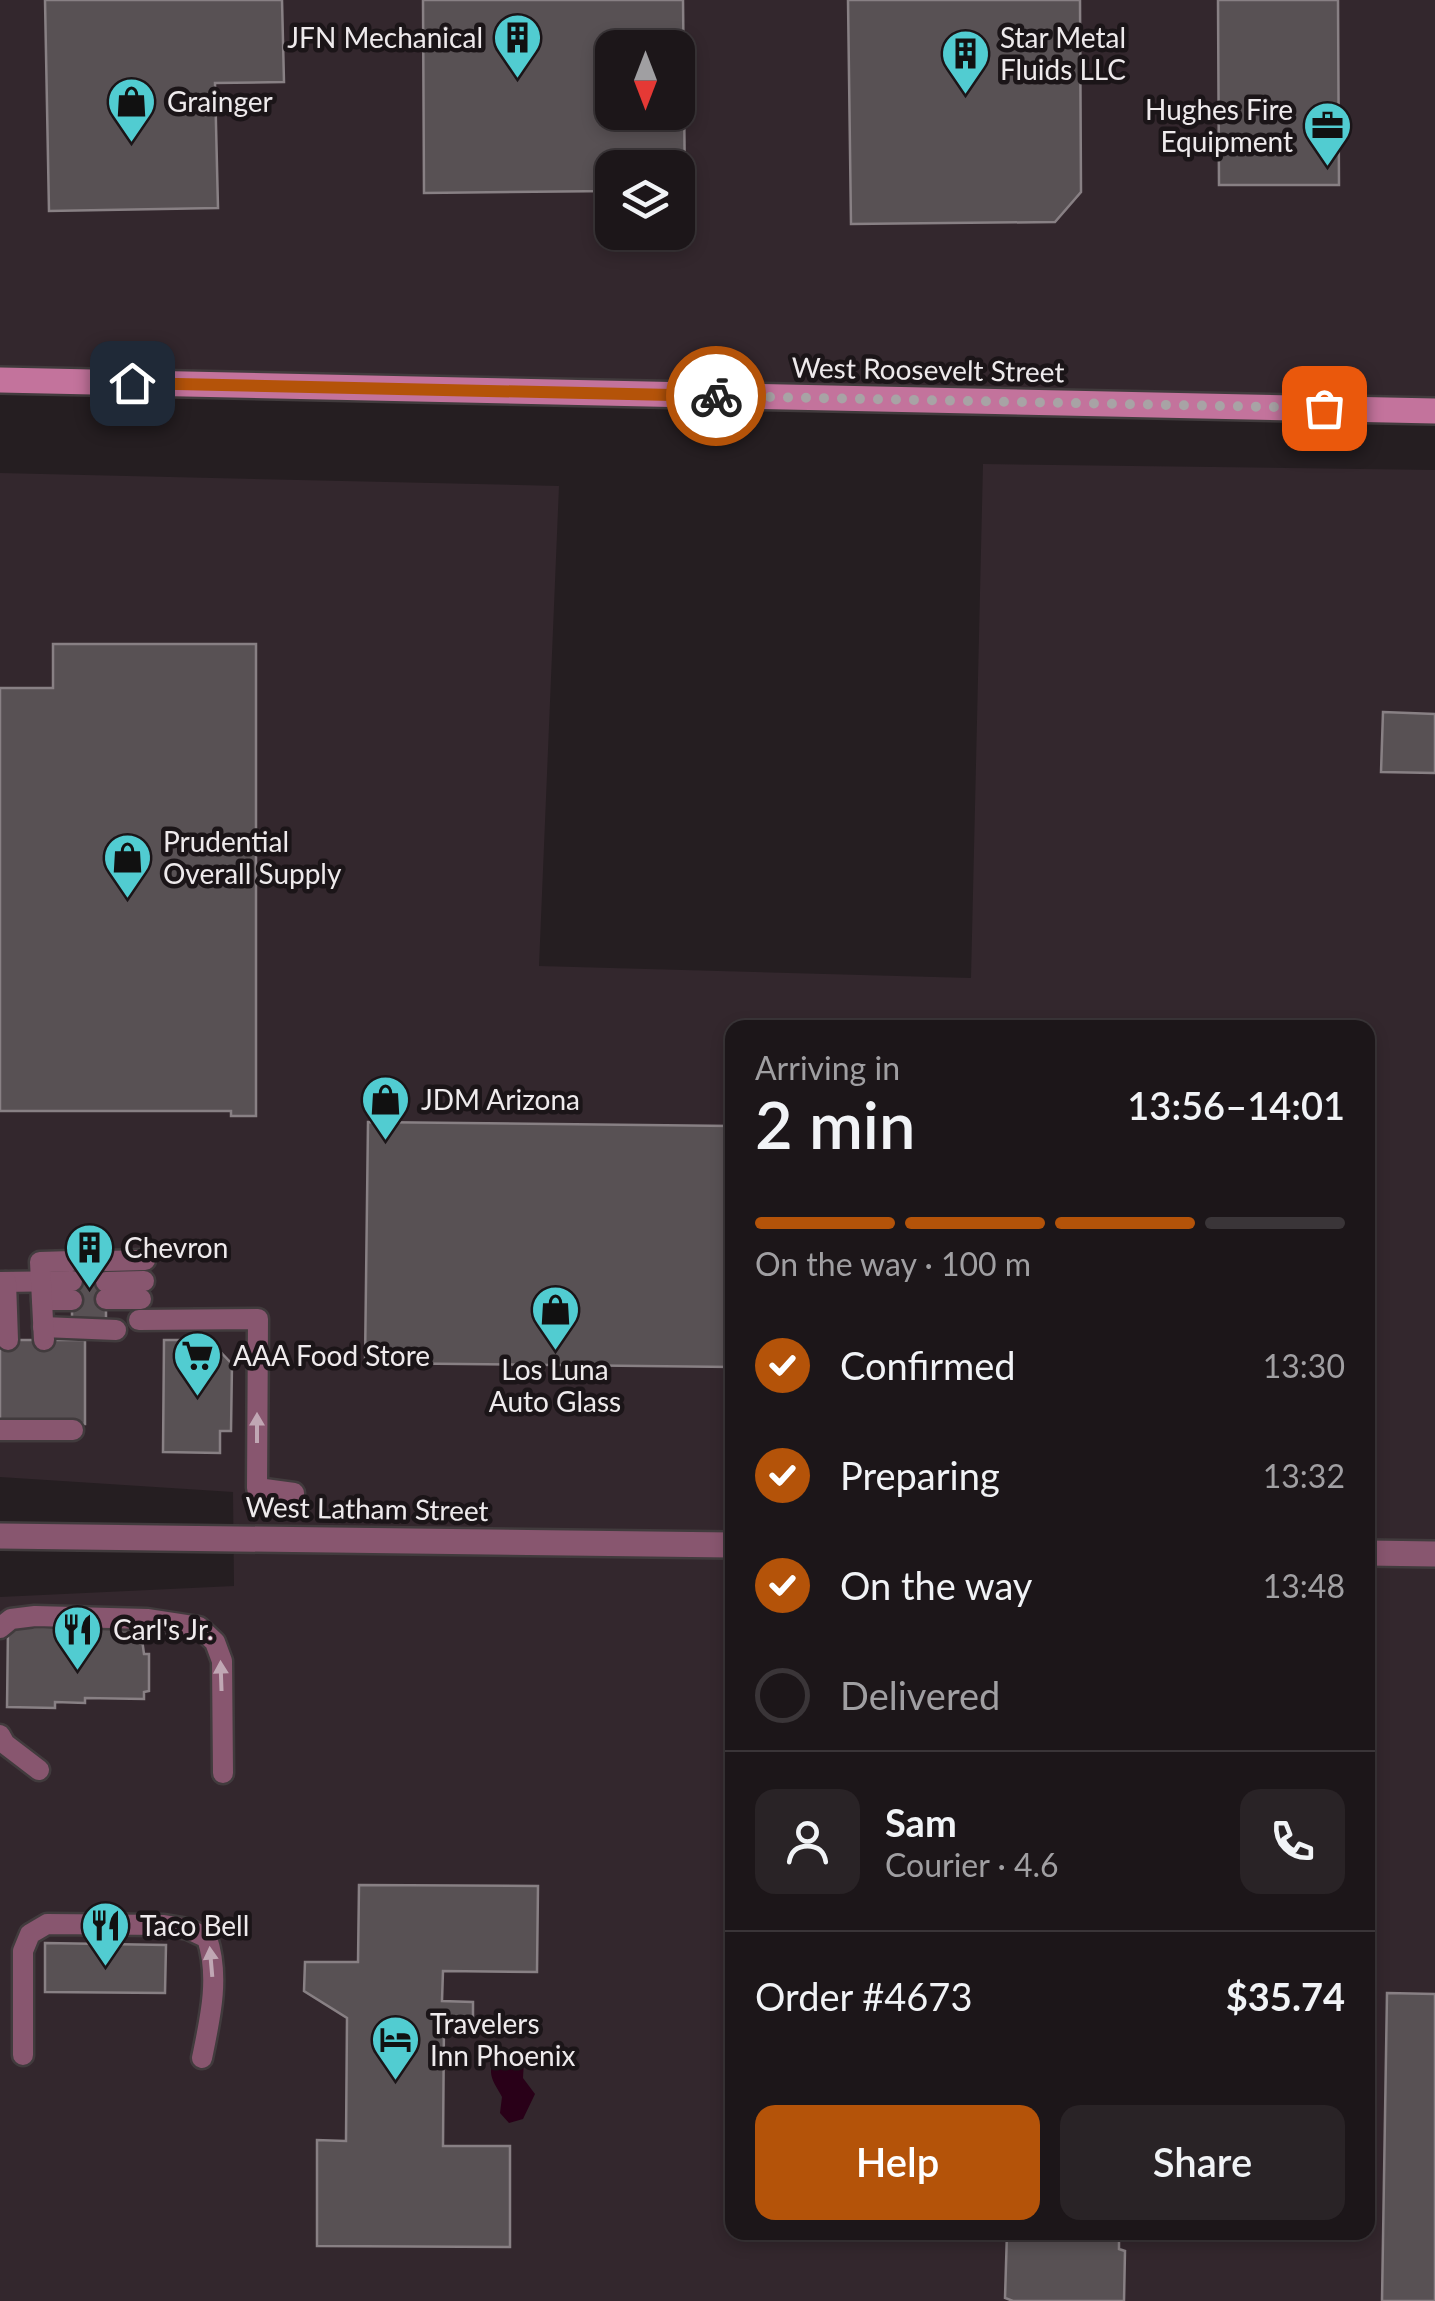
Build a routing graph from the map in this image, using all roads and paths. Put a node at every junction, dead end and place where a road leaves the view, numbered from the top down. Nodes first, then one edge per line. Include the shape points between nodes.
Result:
1 (0, 380) edge
2 (1435, 411) edge
3 (106, 1280) dead end
4 (3, 1282) edge
5 (42, 1291) junction
6 (116, 1330) dead end
7 (8, 1340) dead end
8 (7, 1429) edge
9 (73, 1430) dead end
10 (294, 1493) dead end
11 (0, 1536) edge
12 (725, 1545) edge
13 (1375, 1553) edge
14 (1435, 1554) edge
15 (0, 1628) edge
16 (0, 1735) edge
17 (40, 1770) dead end
18 (222, 1773) dead end
19 (23, 2054) dead end
20 (202, 2058) dead end

1 - 2 street, West Roosevelt Street
10 -> 3 lane via 256,1488 258,1319
4 - 5 lane
4 - 7 lane
5 - 5 lane via 40,1262 72,1281
5 - 6 lane via 44,1333
8 - 9 lane
11 - 12 street, West Latham Street
13 - 14 street
18 -> 15 lane via 222,1661 215,1642 198,1628 147,1619 35,1616
16 - 17 lane
20 -> 19 lane via 213,2004 208,1938 164,1925 47,1924 30,1934 23,1951

